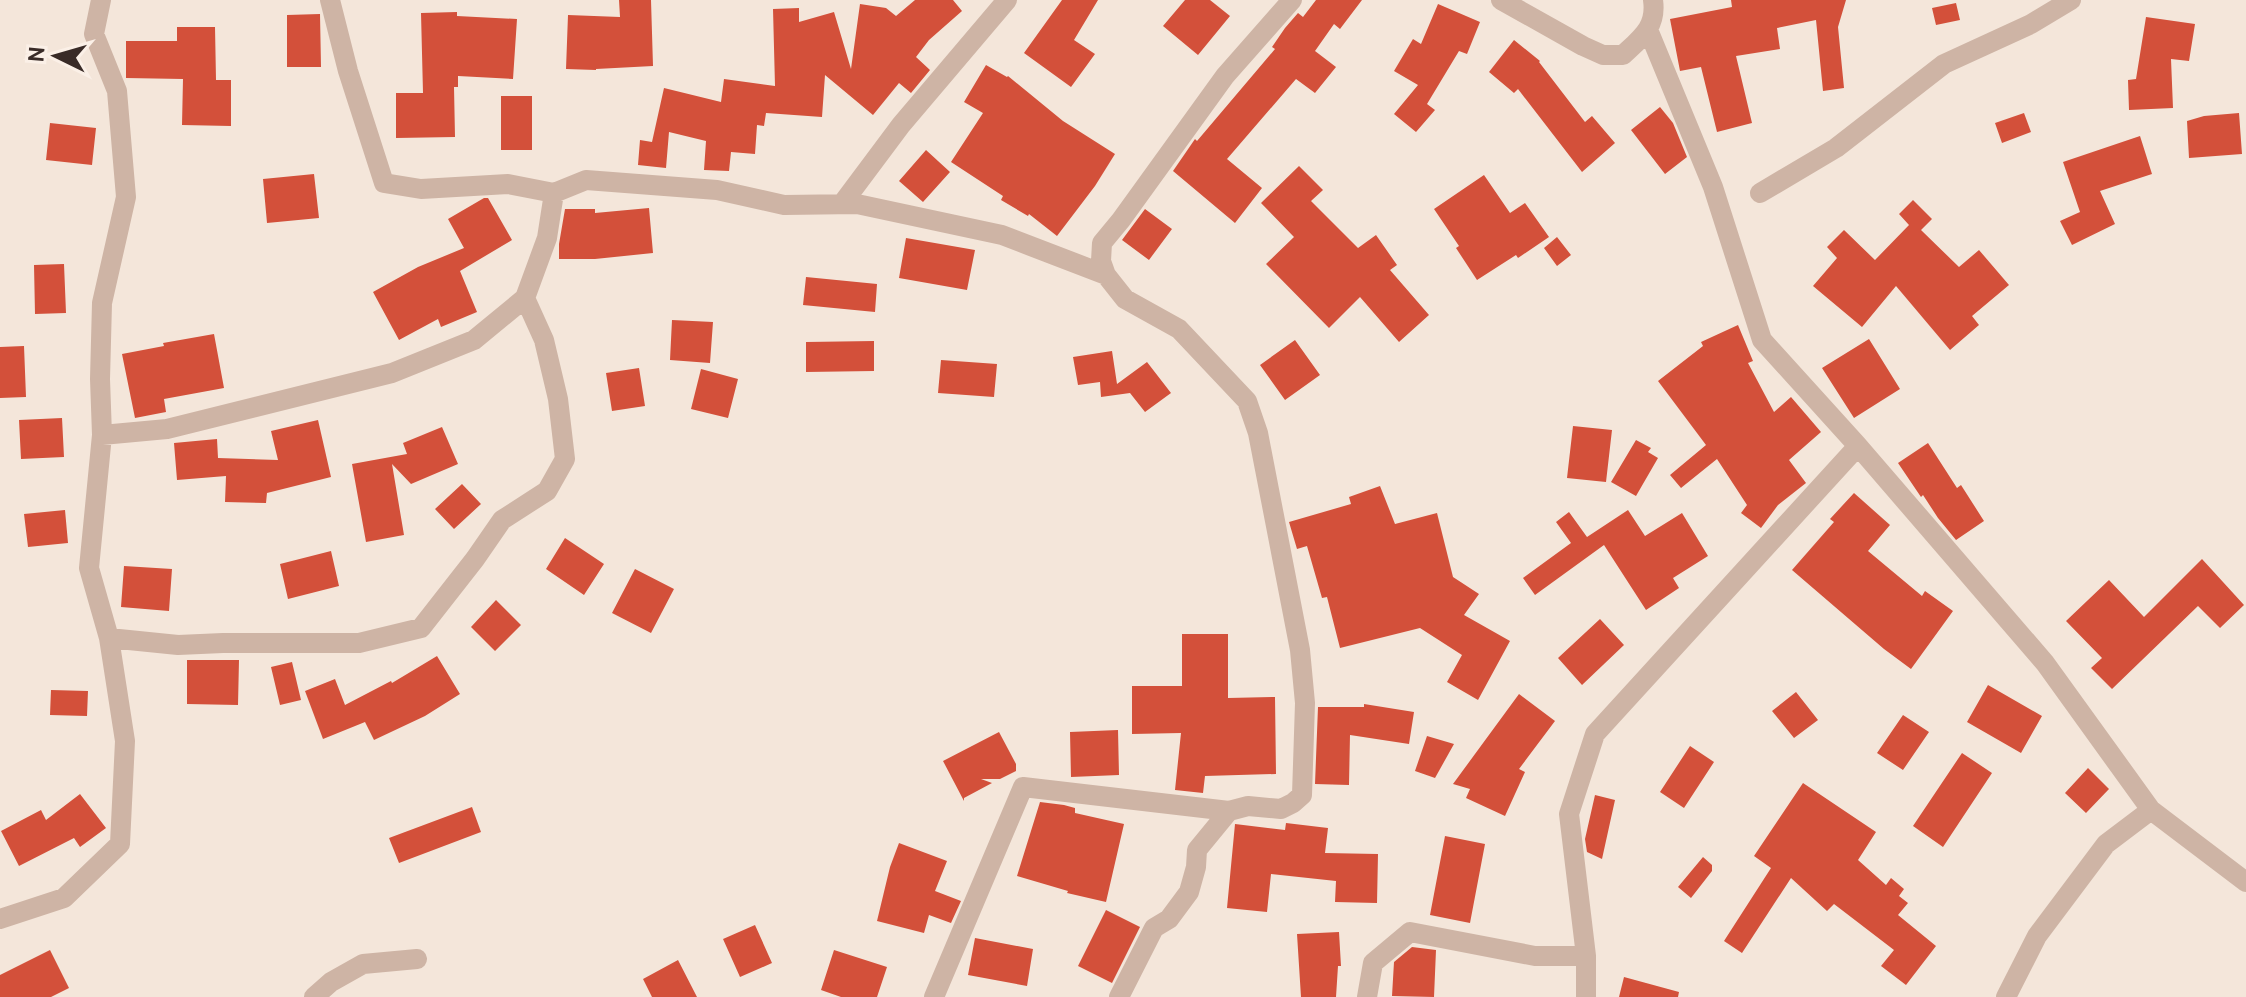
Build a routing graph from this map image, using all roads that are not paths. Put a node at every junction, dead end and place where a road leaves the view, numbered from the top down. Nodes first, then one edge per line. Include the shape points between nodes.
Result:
1 (101, 0) edge
2 (330, 0) edge
3 (1007, 0) edge
4 (1292, 0) edge
5 (1501, 0) edge
6 (1653, 0) edge
7 (2071, 0) edge
8 (1649, 32) junction
9 (554, 193) junction
10 (1760, 193) dead end
11 (842, 204) junction
12 (1106, 275) junction
13 (525, 298) junction
14 (102, 435) junction
15 (1858, 446) junction
16 (109, 638) junction
17 (2151, 810) junction
18 (1229, 811) junction
19 (2246, 882) edge
20 (0, 919) edge
21 (1586, 956) junction
22 (417, 959) dead end
23 (314, 997) edge
24 (934, 997) edge
25 (1119, 997) edge
26 (1367, 997) edge
27 (1586, 997) edge
28 (2006, 997) edge

1 - 14 street via 94,34 117,91 126,197 102,303
2 - 9 street via 384,183 421,189 508,184
3 - 11 street
4 - 12 street via 1225,76 1102,243
5 - 8 street via 1603,55 1623,55
6 - 8 street
7 - 10 street via 1944,64 1836,148
8 - 15 street via 1713,187 1762,340
9 - 11 street via 586,180 717,190 784,205
9 - 13 street via 547,238
11 - 12 street via 1002,235
12 - 18 street via 1125,299 1179,329 1247,401 1258,433 1300,650 1305,703 1302,795 1281,809 1248,806
13 - 14 street via 474,340 392,373 167,429
13 - 16 street via 544,340 565,459 547,491 502,520 421,628 359,643 178,645
14 - 16 street via 89,568
15 - 17 street via 2045,663
15 - 21 street via 1595,734 1569,814
16 - 20 street via 125,741 120,844 64,898
17 - 19 street
17 - 28 street via 2106,844 2037,936
18 - 24 street via 1023,787
18 - 25 street via 1197,850 1189,892 1169,919 1154,928
21 - 26 street via 1535,956 1410,932 1373,963
21 - 27 street
22 - 23 street via 363,964

